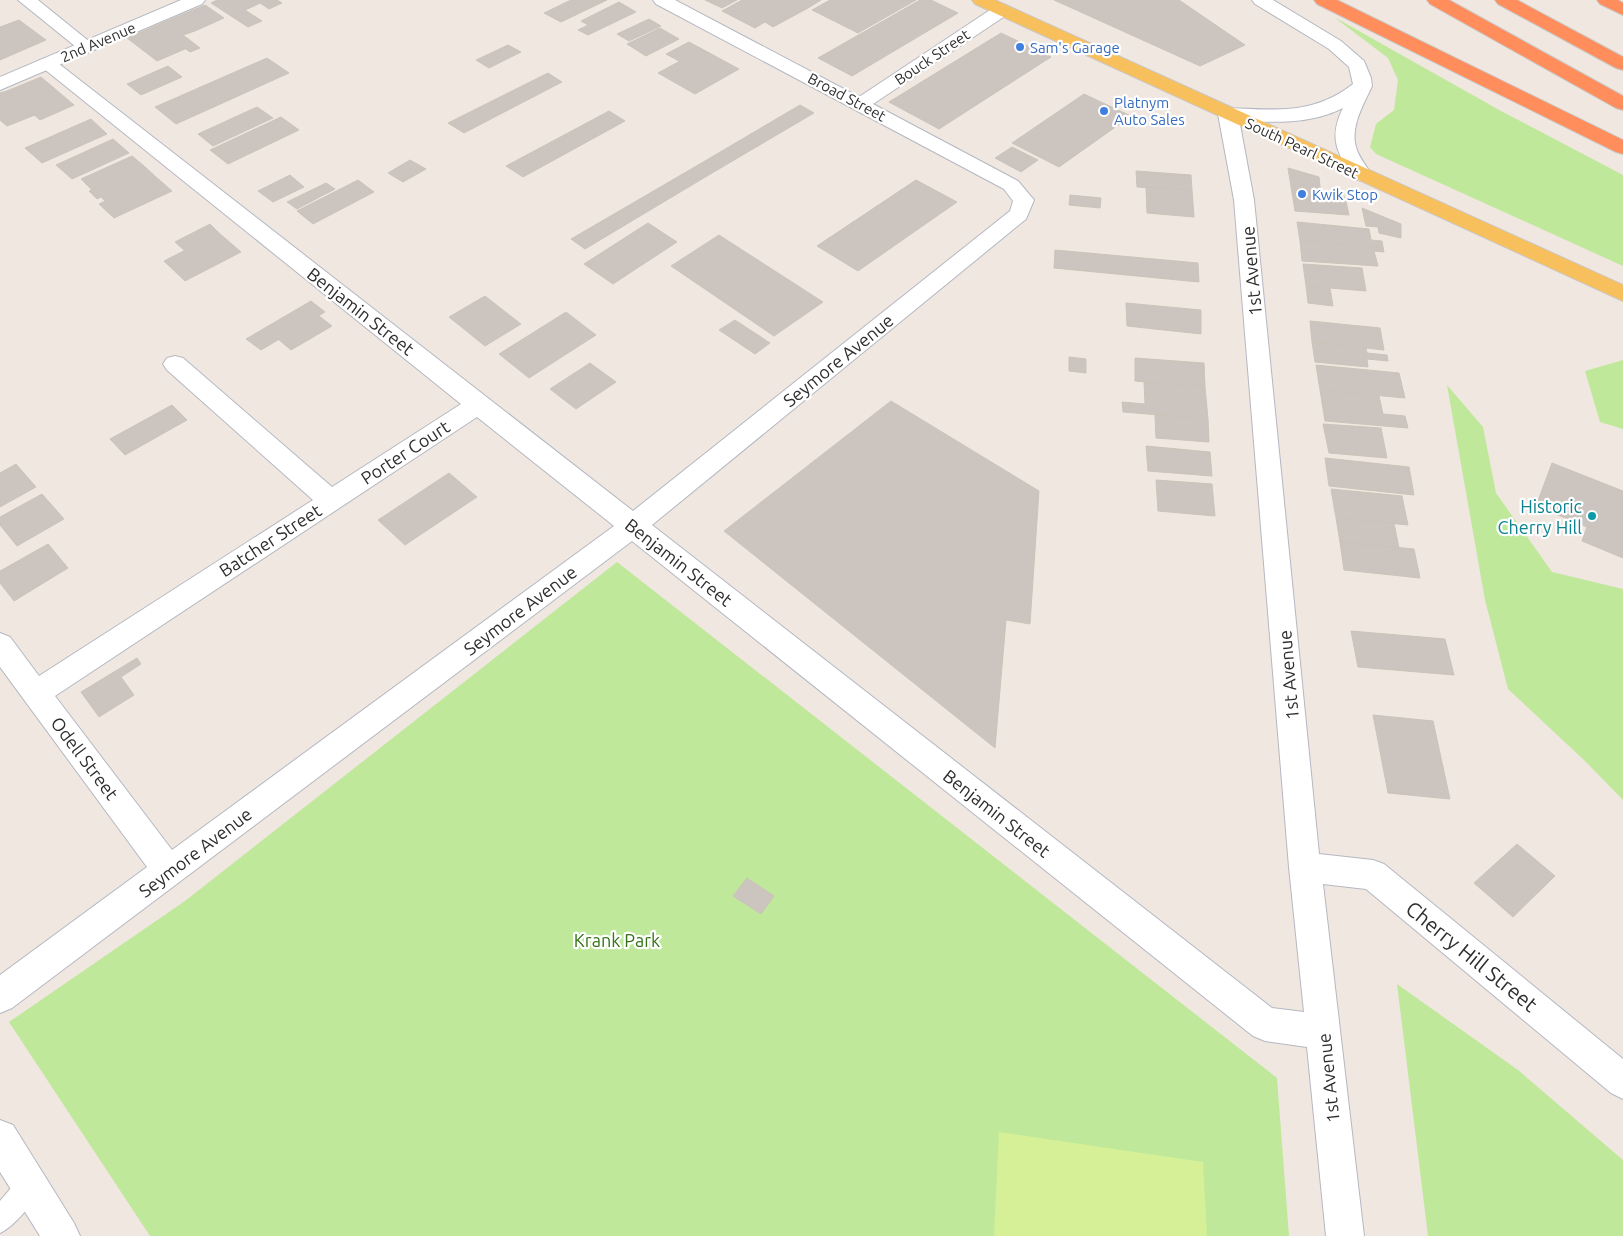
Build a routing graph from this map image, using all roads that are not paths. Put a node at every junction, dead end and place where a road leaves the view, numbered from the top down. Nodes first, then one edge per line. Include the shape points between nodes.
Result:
1 (27, 0) edge
2 (196, 0) edge
3 (662, 0) edge
4 (981, 0) edge
5 (1261, 0) edge
6 (1323, 0) edge
7 (1436, 0) edge
8 (1504, 0) edge
9 (1606, 0) edge
10 (1002, 10) junction
11 (1623, 10) edge
12 (86, 47) junction
13 (47, 64) junction
14 (1623, 64) edge
15 (0, 84) edge
16 (1363, 86) junction
17 (861, 104) junction
18 (1623, 104) edge
19 (1228, 114) junction
20 (1623, 148) edge
21 (1362, 175) junction
22 (1022, 204) joint
23 (1623, 294) edge
24 (175, 364) dead end
25 (479, 404) junction
26 (331, 501) junction
27 (633, 526) junction
28 (0, 645) edge
29 (36, 693) junction
30 (1306, 867) junction
31 (169, 871) junction
32 (0, 996) edge
33 (1322, 1032) junction
34 (1623, 1081) edge
35 (0, 1138) edge
36 (30, 1185) junction
37 (0, 1220) edge
38 (61, 1236) edge
39 (1345, 1236) edge

1 - 12 street
2 - 12 street, 2nd Avenue
3 - 17 street, Broad Street
4 - 10 main road, South Pearl Street
5 - 16 street via 1349,56 1357,65
6 - 20 highway
7 - 18 highway
8 - 14 highway
9 - 11 highway
10 - 17 street, Bouck Street
10 - 19 main road, South Pearl Street
12 - 13 street, 2nd Avenue
13 - 15 street, 2nd Avenue
13 - 25 street, Benjamin Street
16 - 19 street via 1348,100 1304,114 1282,117
16 - 21 street via 1348,117 1344,134 1346,148
17 - 22 street, Broad Street via 1011,185 1024,200
19 - 21 main road, South Pearl Street
19 - 30 street, 1st Avenue via 1244,200
21 - 23 main road, South Pearl Street
22 - 27 street, Seymore Avenue via 1019,214
24 - 26 street, Batcher Street
25 - 26 street, Porter Court
25 - 27 street, Benjamin Street
26 - 29 street, Batcher Street
27 - 31 street, Seymore Avenue
27 - 33 street, Benjamin Street via 1265,1024
28 - 29 street, Odell Street
29 - 31 street, Odell Street
30 - 33 street, 1st Avenue
30 - 34 street, Cherry Hill Street via 1373,875
31 - 32 street, Seymore Avenue
33 - 39 street, 1st Avenue
35 - 36 street
36 - 37 lane
36 - 38 street

